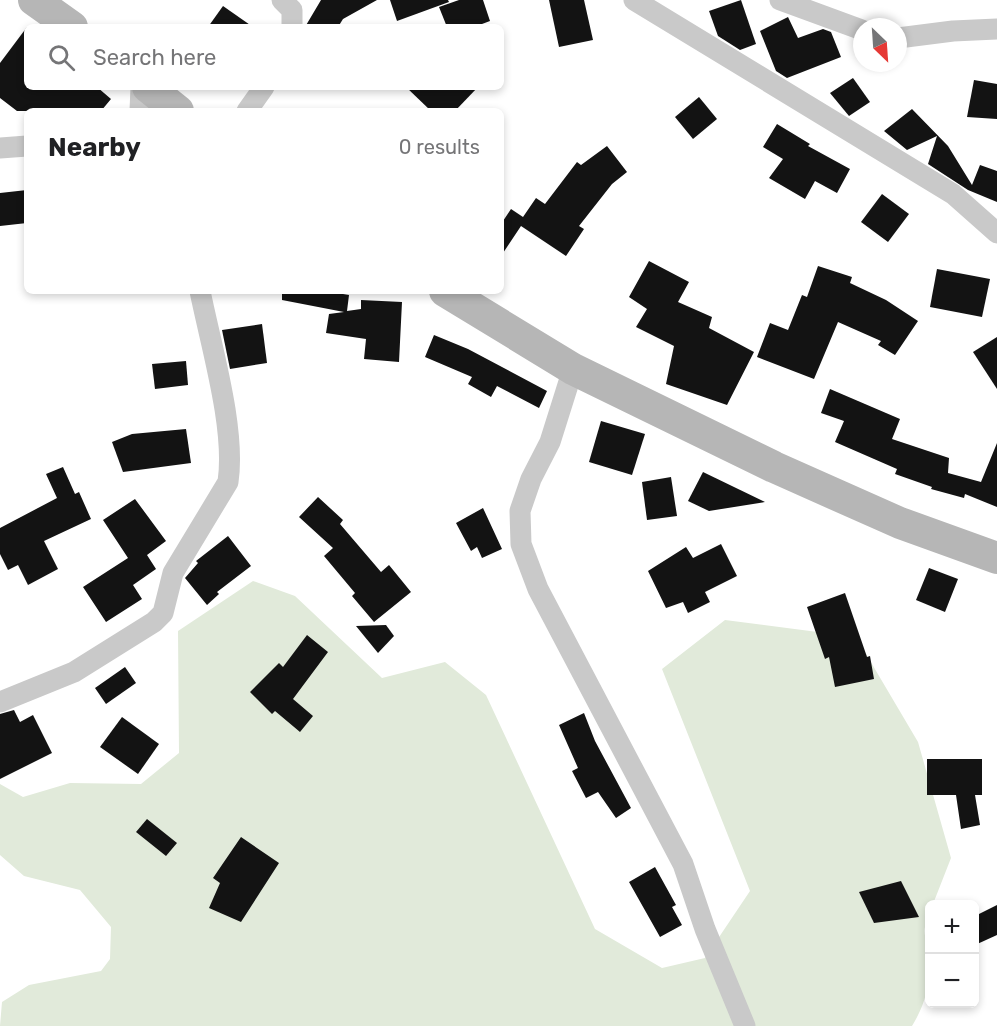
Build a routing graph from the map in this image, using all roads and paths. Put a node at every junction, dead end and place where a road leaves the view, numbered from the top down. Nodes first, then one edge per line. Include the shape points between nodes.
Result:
1 (34, 0) edge
2 (634, 0) edge
3 (780, 0) edge
4 (68, 24) edge
5 (853, 27) edge
6 (997, 29) edge
7 (907, 37) edge
8 (141, 90) edge
9 (152, 90) edge
10 (262, 90) edge
11 (140, 108) edge
12 (174, 108) edge
13 (249, 108) edge
14 (24, 146) edge
15 (0, 148) edge
16 (997, 233) edge
17 (201, 294) edge
18 (450, 294) edge
19 (573, 369) junction
20 (997, 558) edge
21 (0, 702) edge
22 (745, 1026) edge

1 - 4 main road
2 - 16 street via 953,194
3 - 5 street
6 - 7 street
8 - 11 street
9 - 12 main road
10 - 13 street
14 - 15 street
17 - 21 street via 227,429 231,466 228,482 173,573 163,613 154,622 74,672
18 - 19 main road
19 - 20 main road via 900,523
19 - 22 street via 550,442 520,512 521,544 538,589 683,864

